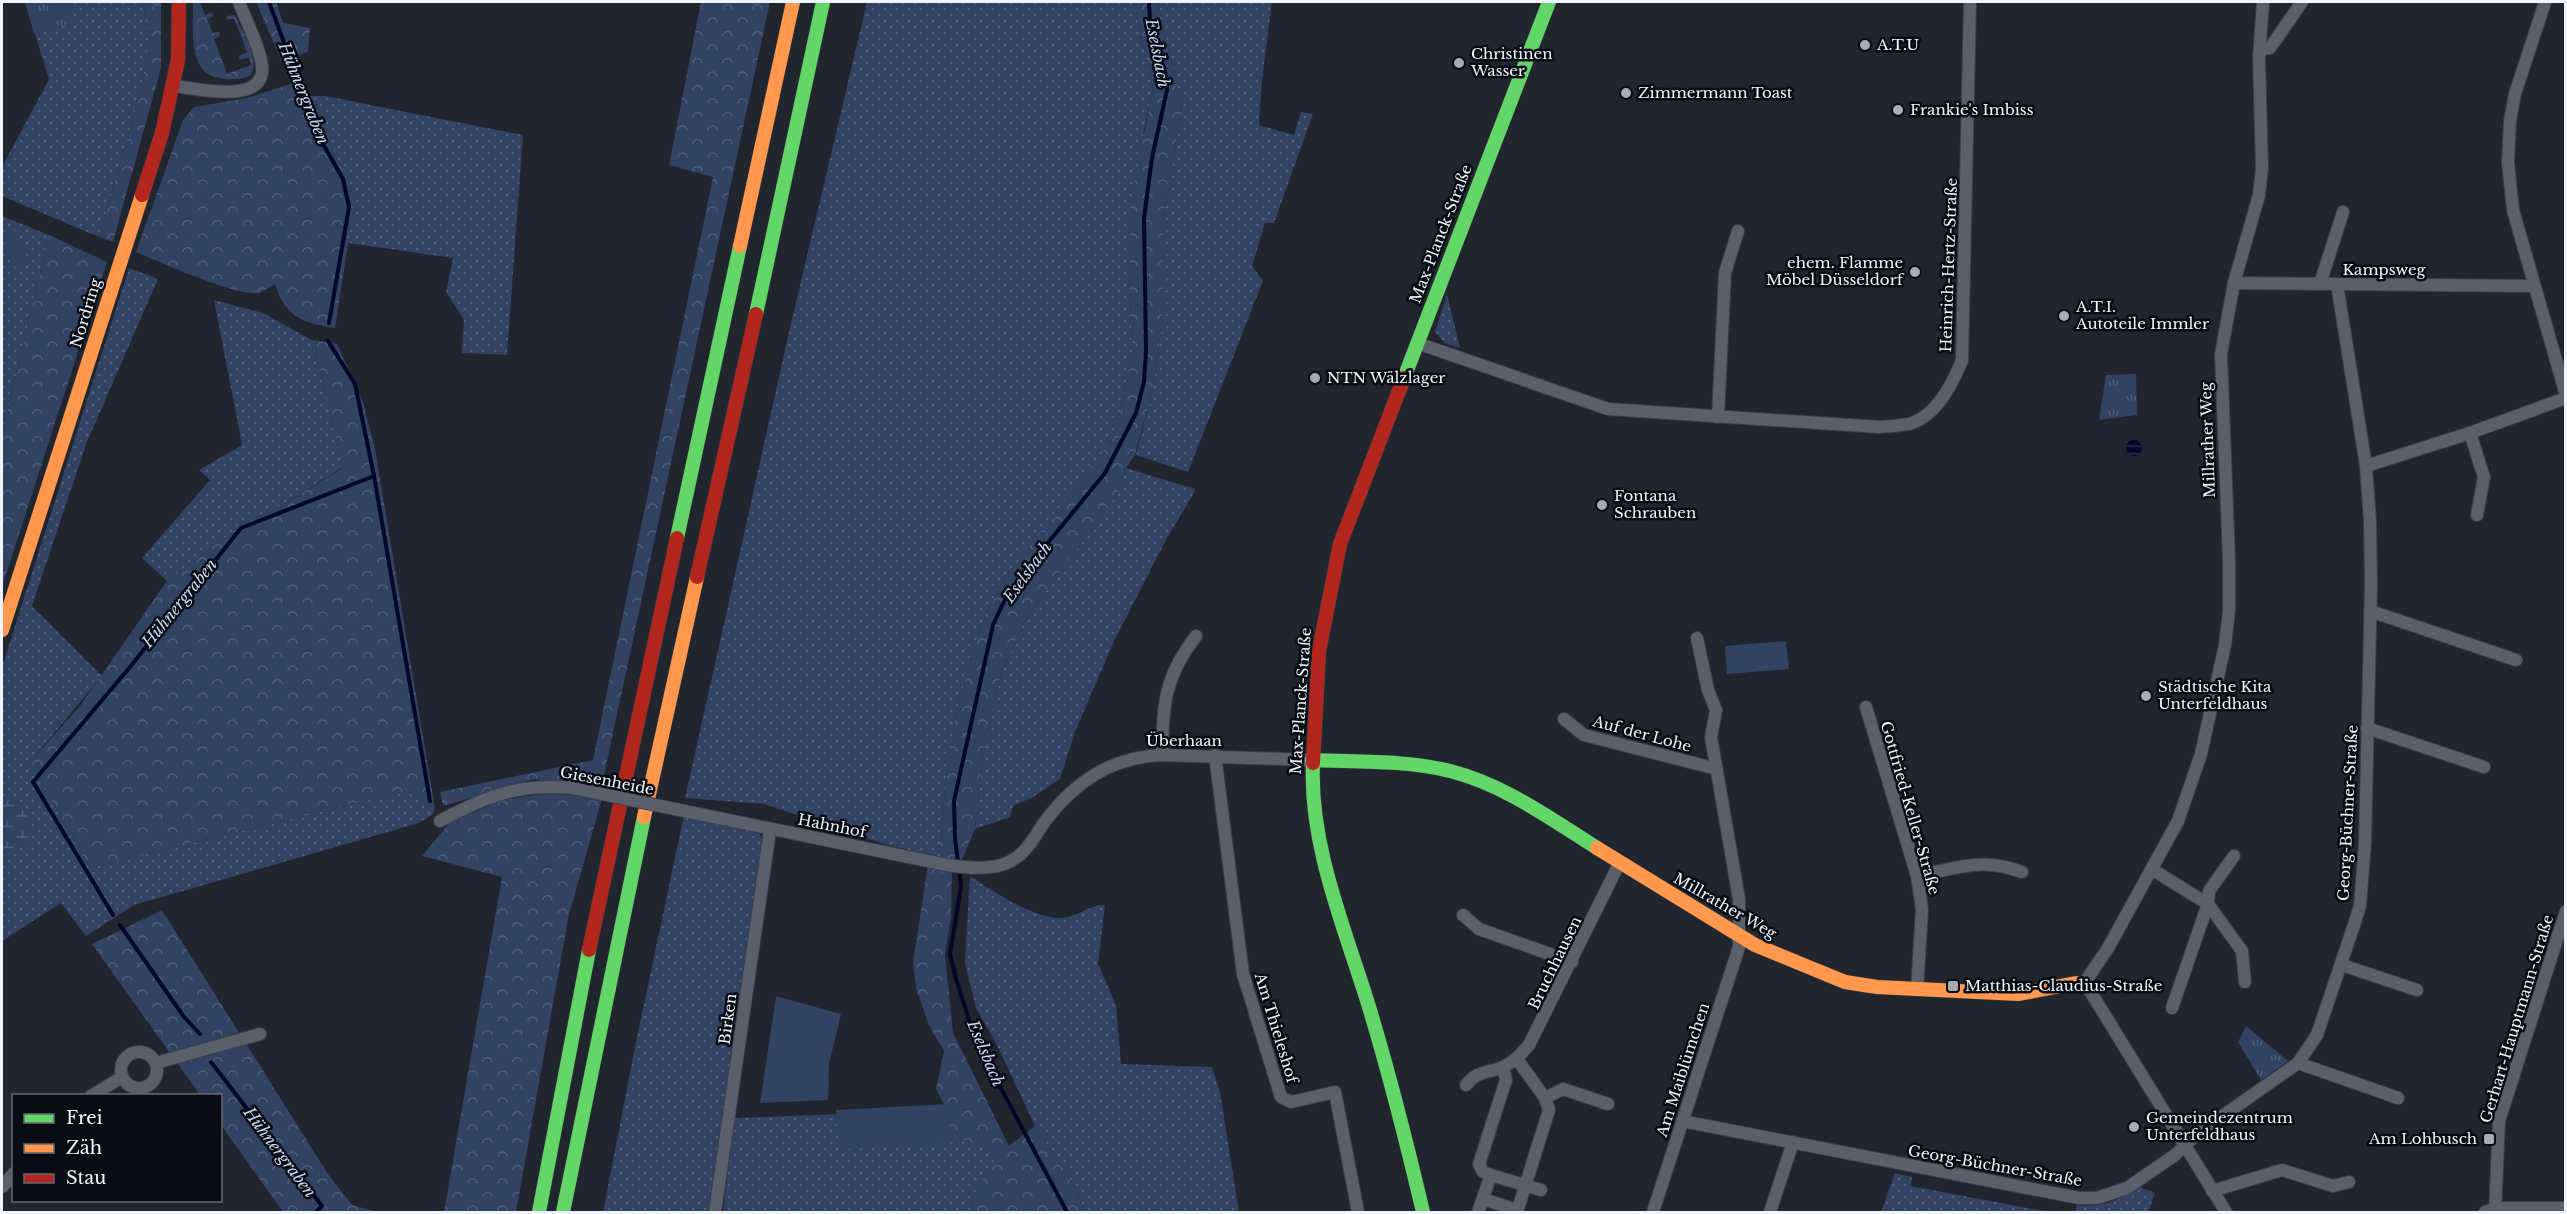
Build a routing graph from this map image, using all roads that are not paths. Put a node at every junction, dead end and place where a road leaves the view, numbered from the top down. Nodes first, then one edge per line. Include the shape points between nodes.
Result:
1 (179, 2) edge
2 (238, 2) edge
3 (794, 2) edge
4 (823, 2) edge
5 (1549, 2) edge
6 (1970, 2) edge
7 (2263, 2) edge
8 (2302, 2) edge
9 (2545, 2) edge
10 (2260, 49) junction
11 (174, 86) junction
12 (2343, 212) dead end
13 (1738, 231) dead end
14 (2234, 283) junction
15 (2320, 284) junction
16 (2337, 284) junction
17 (2534, 286) junction
18 (1417, 343) junction
19 (2565, 397) edge
20 (1718, 417) junction
21 (2470, 433) junction
22 (2366, 466) junction
23 (2476, 515) dead end
24 (2370, 611) junction
25 (2, 630) edge
26 (1196, 636) dead end
27 (1697, 638) dead end
28 (2516, 660) dead end
29 (1866, 707) dead end
30 (1564, 719) dead end
31 (2367, 728) junction
32 (1162, 755) junction
33 (1215, 755) junction
34 (1312, 760) junction
35 (2484, 767) dead end
36 (1716, 769) junction
37 (704, 816) joint
38 (440, 820) dead end
39 (770, 830) junction
40 (2234, 856) dead end
41 (1620, 861) junction
42 (961, 867) joint
43 (2153, 870) junction
44 (2022, 872) dead end
45 (1917, 876) junction
46 (2208, 904) junction
47 (2565, 911) edge
48 (1463, 915) dead end
49 (1740, 936) junction
50 (1572, 962) junction
51 (2342, 965) junction
52 (2245, 982) dead end
53 (2083, 985) junction
54 (1917, 990) junction
55 (2417, 990) dead end
56 (2172, 1008) dead end
57 (260, 1034) dead end
58 (1517, 1059) junction
59 (156, 1063) junction
60 (2298, 1063) junction
61 (1503, 1066) junction
62 (122, 1077) junction
63 (1466, 1085) dead end
64 (93, 1094) edge
65 (1545, 1098) junction
66 (2398, 1098) dead end
67 (1608, 1104) dead end
68 (1682, 1121) junction
69 (1793, 1142) junction
70 (2184, 1146) junction
71 (1491, 1174) junction
72 (12, 1175) edge
73 (2349, 1182) dead end
74 (1525, 1186) junction
75 (2, 1187) edge
76 (1541, 1190) dead end
77 (2212, 1191) junction
78 (1483, 1199) junction
79 (2565, 1208) edge
80 (1517, 1211) edge
81 (2492, 1211) edge
82 (539, 1212) edge
83 (563, 1212) edge
84 (715, 1212) edge
85 (1358, 1212) edge
86 (1423, 1212) edge
87 (1478, 1212) edge
88 (1653, 1212) edge
89 (1770, 1212) edge
90 (2224, 1212) edge

1 - 11 main road, Nordring via 180,39
2 - 11 street via 259,55 260,80 254,87 234,92
3 - 82 main road via 604,873
4 - 83 main road via 616,944
5 - 18 main road, Max-Planck-Straße
6 - 20 street, Heinrich-Hertz-Straße via 1962,360 1954,379 1929,412 1913,422 1879,427
7 - 10 street, Millrather Weg
8 - 10 street via 2270,48
9 - 17 street via 2516,94 2508,163 2513,210
10 - 14 street, Millrather Weg via 2260,186
11 - 25 main road, Nordring
12 - 15 street
13 - 20 street via 1725,273
14 - 15 street, Kampsweg
14 - 43 street, Millrather Weg via 2221,354 2229,560 2225,645 2190,792
15 - 16 street, Kampsweg
16 - 17 street, Kampsweg
16 - 22 street, Georg-Büchner-Straße
17 - 19 street
18 - 20 street, Heinrich-Hertz-Straße via 1600,406 1640,413
18 - 34 main road, Max-Planck-Straße via 1333,570 1316,673
19 - 21 street
21 - 22 street
21 - 23 street via 2484,477
22 - 24 street, Georg-Büchner-Straße
24 - 28 street
24 - 31 street, Georg-Büchner-Straße
26 - 32 street via 1178,660 1164,701
27 - 36 street, Am Maiblümchen via 1716,710 1711,737
29 - 45 street, Gottfried-Keller-Straße
30 - 36 street, Auf der Lohe via 1584,735
31 - 35 street
31 - 51 street, Georg-Büchner-Straße via 2360,906
32 - 33 street, Überhaan
32 - 42 street, Überhaan via 1141,755 1085,779 1068,793 1025,851 1009,863
33 - 34 street, Überhaan
33 - 85 street, Am Thieleshof via 1250,1001 1281,1097 1291,1102 1335,1092
34 - 41 main road, Millrather Weg via 1408,765 1452,772 1516,798
34 - 86 main road, Max-Planck-Straße via 1311,791 1328,873 1394,1088
36 - 49 street, Am Maiblümchen via 1739,899
37 - 38 street, Giesenheide, bridge via 573,788 525,787 500,793
37 - 39 street, Hahnhof
39 - 42 street, Hahnhof
39 - 84 street, Birken
40 - 46 street via 2209,891
41 - 49 main road, Millrather Weg
41 - 50 street, Bruchhausen
43 - 46 street
43 - 53 street, Millrather Weg
44 - 45 street via 1983,862
45 - 54 street, Gottfried-Keller-Straße via 1922,909
46 - 52 street via 2242,951
46 - 56 street
47 - 81 street, Gerhart-Hauptmann-Straße via 2499,1121
48 - 50 street via 1479,930
49 - 54 main road, Millrather Weg via 1845,982
49 - 68 street, Am Maiblümchen
50 - 58 street, Bruchhausen via 1539,1030
51 - 55 street
51 - 60 street, Georg-Büchner-Straße via 2317,1035
53 - 54 main road, Millrather Weg via 2019,994
53 - 70 street
57 - 59 street
58 - 61 street, Bruchhausen
58 - 65 street
59 - 62 street via 144,1052 132,1053 121,1065
59 - 62 street via 157,1076 149,1086 137,1088
60 - 66 street
60 - 70 street, Georg-Büchner-Straße
61 - 63 street, Bruchhausen via 1474,1075
61 - 71 street via 1506,1080 1479,1164 1483,1172
62 - 64 street
65 - 67 street via 1563,1089
65 - 74 street via 1549,1110
68 - 69 street, Georg-Büchner-Straße
68 - 88 street, Am Maiblümchen
69 - 70 street, Georg-Büchner-Straße via 2079,1198 2097,1198 2127,1188
69 - 89 street
70 - 77 street
71 - 74 street
71 - 78 street
72 - 75 street
73 - 77 street via 2333,1186 2282,1170
74 - 76 street
74 - 80 street
77 - 90 street
78 - 80 street
78 - 87 street
79 - 81 street

